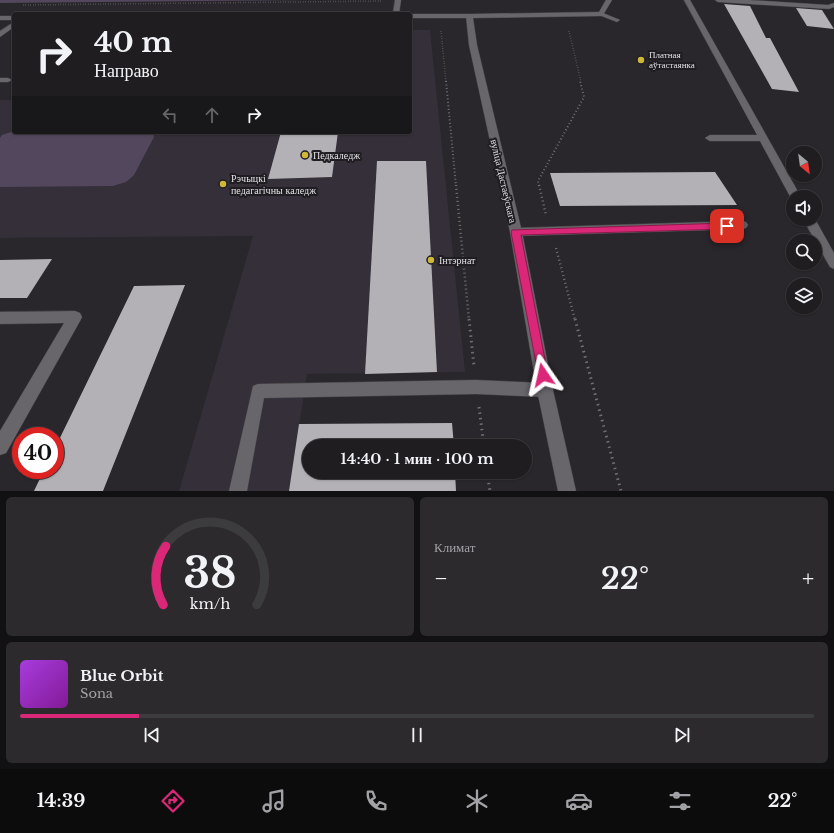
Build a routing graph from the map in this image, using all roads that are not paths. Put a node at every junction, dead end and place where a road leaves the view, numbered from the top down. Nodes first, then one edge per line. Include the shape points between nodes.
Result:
1 (609, 0) edge
2 (687, 0) edge
3 (718, 0) edge
4 (398, 1) edge
5 (834, 5) edge
6 (396, 12) edge
7 (601, 14) junction
8 (412, 16) edge
9 (469, 16) junction
10 (0, 18) edge
11 (12, 18) edge
12 (617, 20) dead end
13 (12, 26) edge
14 (0, 35) edge
15 (710, 138) dead end
16 (764, 138) junction
17 (792, 190) edge
18 (742, 225) dead end
19 (813, 226) edge
20 (516, 232) junction
21 (834, 264) edge
22 (0, 318) edge
23 (546, 390) junction
24 (0, 447) edge
25 (238, 491) edge
26 (567, 491) edge

1 - 7 street
2 - 16 street
3 - 5 street via 829,7
4 - 6 street
7 - 9 street
7 - 12 street
8 - 9 street
9 - 20 street, вуліца Дастаеўскага via 473,45
10 - 11 street
13 - 14 street
15 - 16 street
16 - 17 street
18 - 20 street
19 - 21 street
20 - 23 street, вуліца Дастаеўскага
22 - 24 street via 74,317
23 - 25 street via 476,387 258,391
23 - 26 street, вуліца Дастаеўскага

